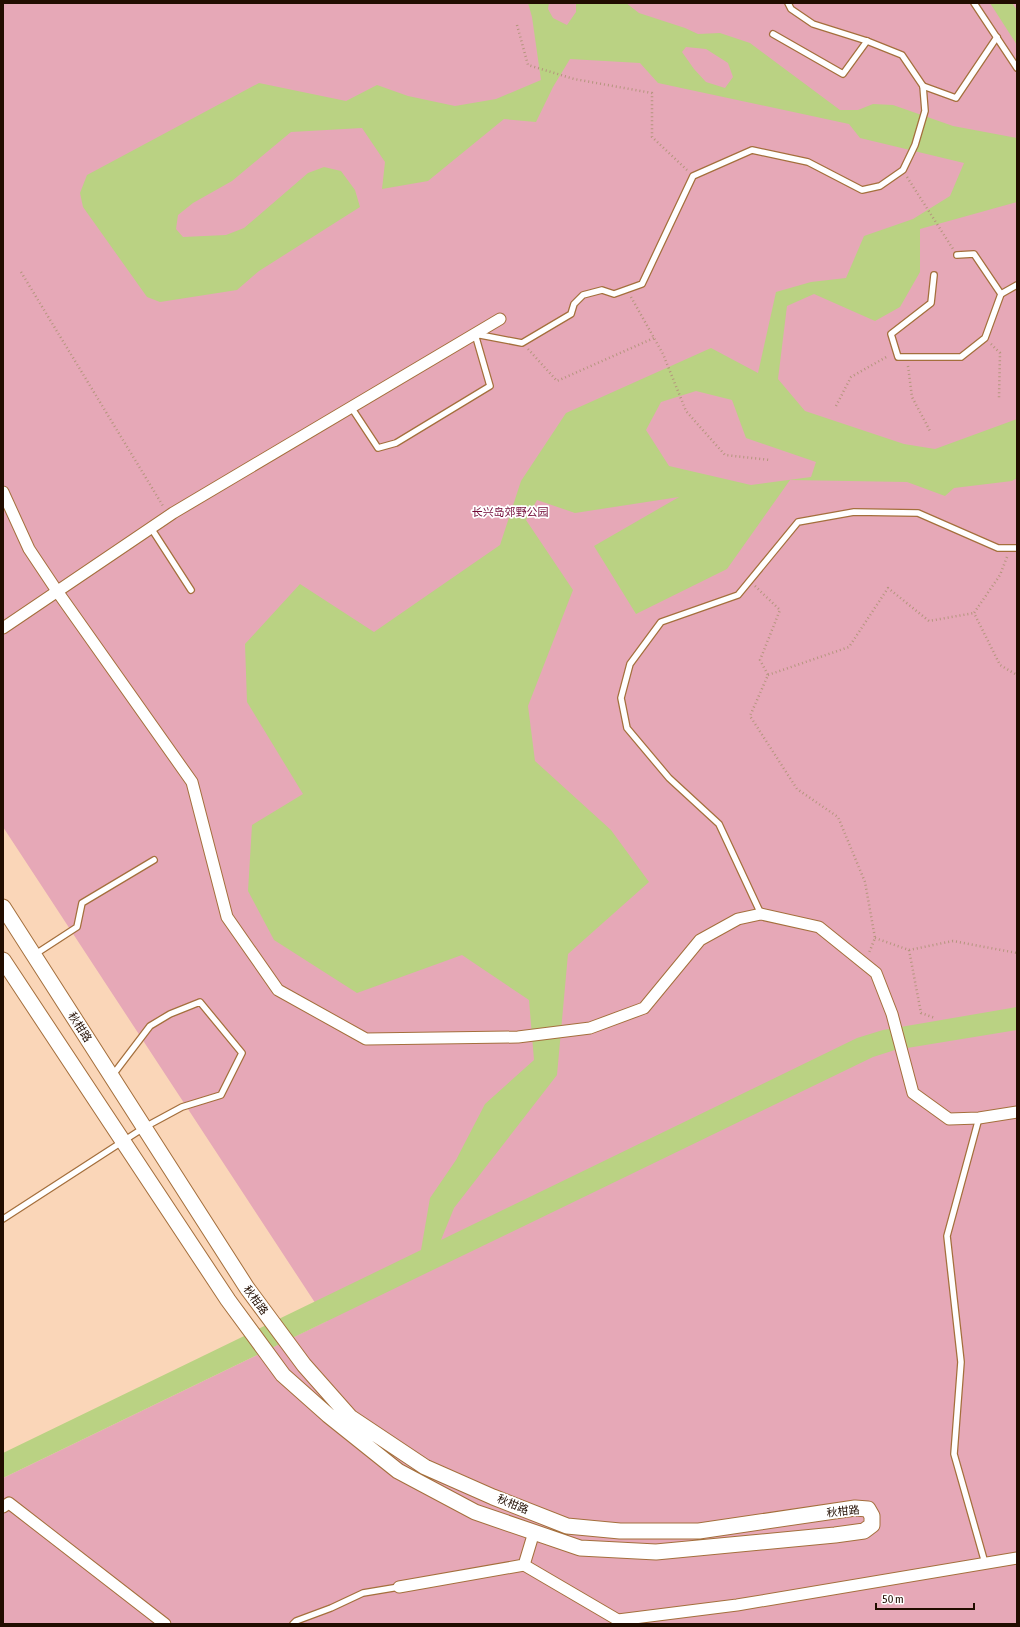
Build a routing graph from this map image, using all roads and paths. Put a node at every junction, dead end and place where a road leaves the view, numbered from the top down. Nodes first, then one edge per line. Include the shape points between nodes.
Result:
1 (788, 3) edge
2 (974, 3) edge
3 (517, 25) dead end
4 (773, 34) dead end
5 (997, 37) junction
6 (867, 41) junction
7 (1017, 68) edge
8 (924, 86) junction
9 (903, 170) junction
10 (693, 176) junction
11 (957, 255) joint
12 (21, 272) dead end
13 (934, 275) dead end
14 (1017, 285) edge
15 (627, 290) junction
16 (1001, 294) junction
17 (500, 319) dead end
18 (475, 334) junction
19 (654, 338) junction
20 (985, 338) junction
21 (522, 343) junction
22 (896, 352) junction
23 (906, 357) junction
24 (999, 398) dead end
25 (836, 406) dead end
26 (351, 407) junction
27 (930, 431) dead end
28 (770, 460) dead end
29 (3, 492) edge
30 (169, 516) junction
31 (151, 528) junction
32 (1014, 548) edge
33 (750, 581) junction
34 (191, 590) dead end
35 (57, 591) junction
36 (974, 612) junction
37 (3, 628) edge
38 (768, 675) junction
39 (1017, 675) edge
40 (154, 860) dead end
41 (3, 907) edge
42 (761, 914) junction
43 (875, 938) junction
44 (909, 950) junction
45 (1017, 953) edge
46 (34, 956) junction
47 (3, 960) edge
48 (864, 964) junction
49 (935, 1018) dead end
50 (112, 1077) junction
51 (1017, 1112) edge
52 (979, 1118) junction
53 (145, 1127) junction
54 (122, 1141) junction
55 (3, 1220) edge
56 (6, 1505) edge
57 (534, 1532) junction
58 (1017, 1558) edge
59 (985, 1563) junction
60 (524, 1565) junction
61 (399, 1587) joint
62 (165, 1624) edge
63 (293, 1624) edge

1 - 6 lane via 791,9 813,24
2 - 5 lane
3 - 10 path via 528,65 574,79 652,93 652,137
4 - 6 lane via 843,74
5 - 7 lane
5 - 8 lane via 956,98
6 - 8 lane via 902,55
8 - 9 lane via 925,111 915,145
9 - 10 lane via 880,186 862,190 808,162 752,150
9 - 11 path
10 - 15 lane via 642,284
11 - 16 lane via 974,254
12 - 30 path
13 - 22 lane via 931,303 891,334
14 - 16 lane
15 - 19 path
15 - 21 lane via 614,294 602,290 583,295 574,304 571,314
16 - 20 lane
17 - 18 street
18 - 21 lane
18 - 26 street
18 - 26 lane via 490,386 396,442 378,448
19 - 21 path via 557,381
19 - 28 path via 686,411 725,455
20 - 23 lane via 961,357
20 - 24 path via 1000,353
22 - 23 lane via 898,357
22 - 25 path via 851,377
23 - 27 path via 912,397
26 - 30 street
29 - 35 street via 29,549
30 - 31 street
31 - 34 lane
31 - 35 street
32 - 33 lane via 998,548 918,513 854,512 798,522
32 - 36 path via 1000,575
33 - 38 path via 780,610 760,660
33 - 42 lane via 738,595 661,622 630,664 621,698 627,728 669,778 719,824
35 - 37 street
35 - 42 street via 192,782 227,917 235,929 278,990 366,1039 518,1037 590,1028 644,1008 700,940 738,919
36 - 38 path via 930,621 888,588 849,648
36 - 39 path via 1000,665
38 - 43 path via 750,716 797,789 838,817 865,882
40 - 46 lane via 82,903 77,927
41 - 46 street, 秋柑路
42 - 48 street via 819,927
43 - 44 path
43 - 48 path
44 - 45 path via 953,941
44 - 49 path via 921,1013
46 - 50 street, 秋柑路
47 - 54 street, 秋柑路
48 - 52 street via 876,972 895,1025 913,1093 949,1119
50 - 53 street, 秋柑路
50 - 53 lane via 150,1026 170,1014 200,1002 242,1053 220,1095 182,1108
51 - 52 street
52 - 59 lane via 947,1236 961,1362 954,1454
53 - 54 lane
53 - 57 street, 秋柑路 via 247,1288 304,1365 350,1417 425,1467 567,1526 699,1531 855,1508 868,1509 872,1516 872,1525 864,1531 656,1552 580,1548
54 - 55 lane
54 - 57 street, 秋柑路 via 228,1300 283,1375 398,1471 475,1512
56 - 62 street
57 - 60 street
58 - 59 street
59 - 60 street via 737,1605 618,1620
60 - 61 street
61 - 63 lane via 363,1593

